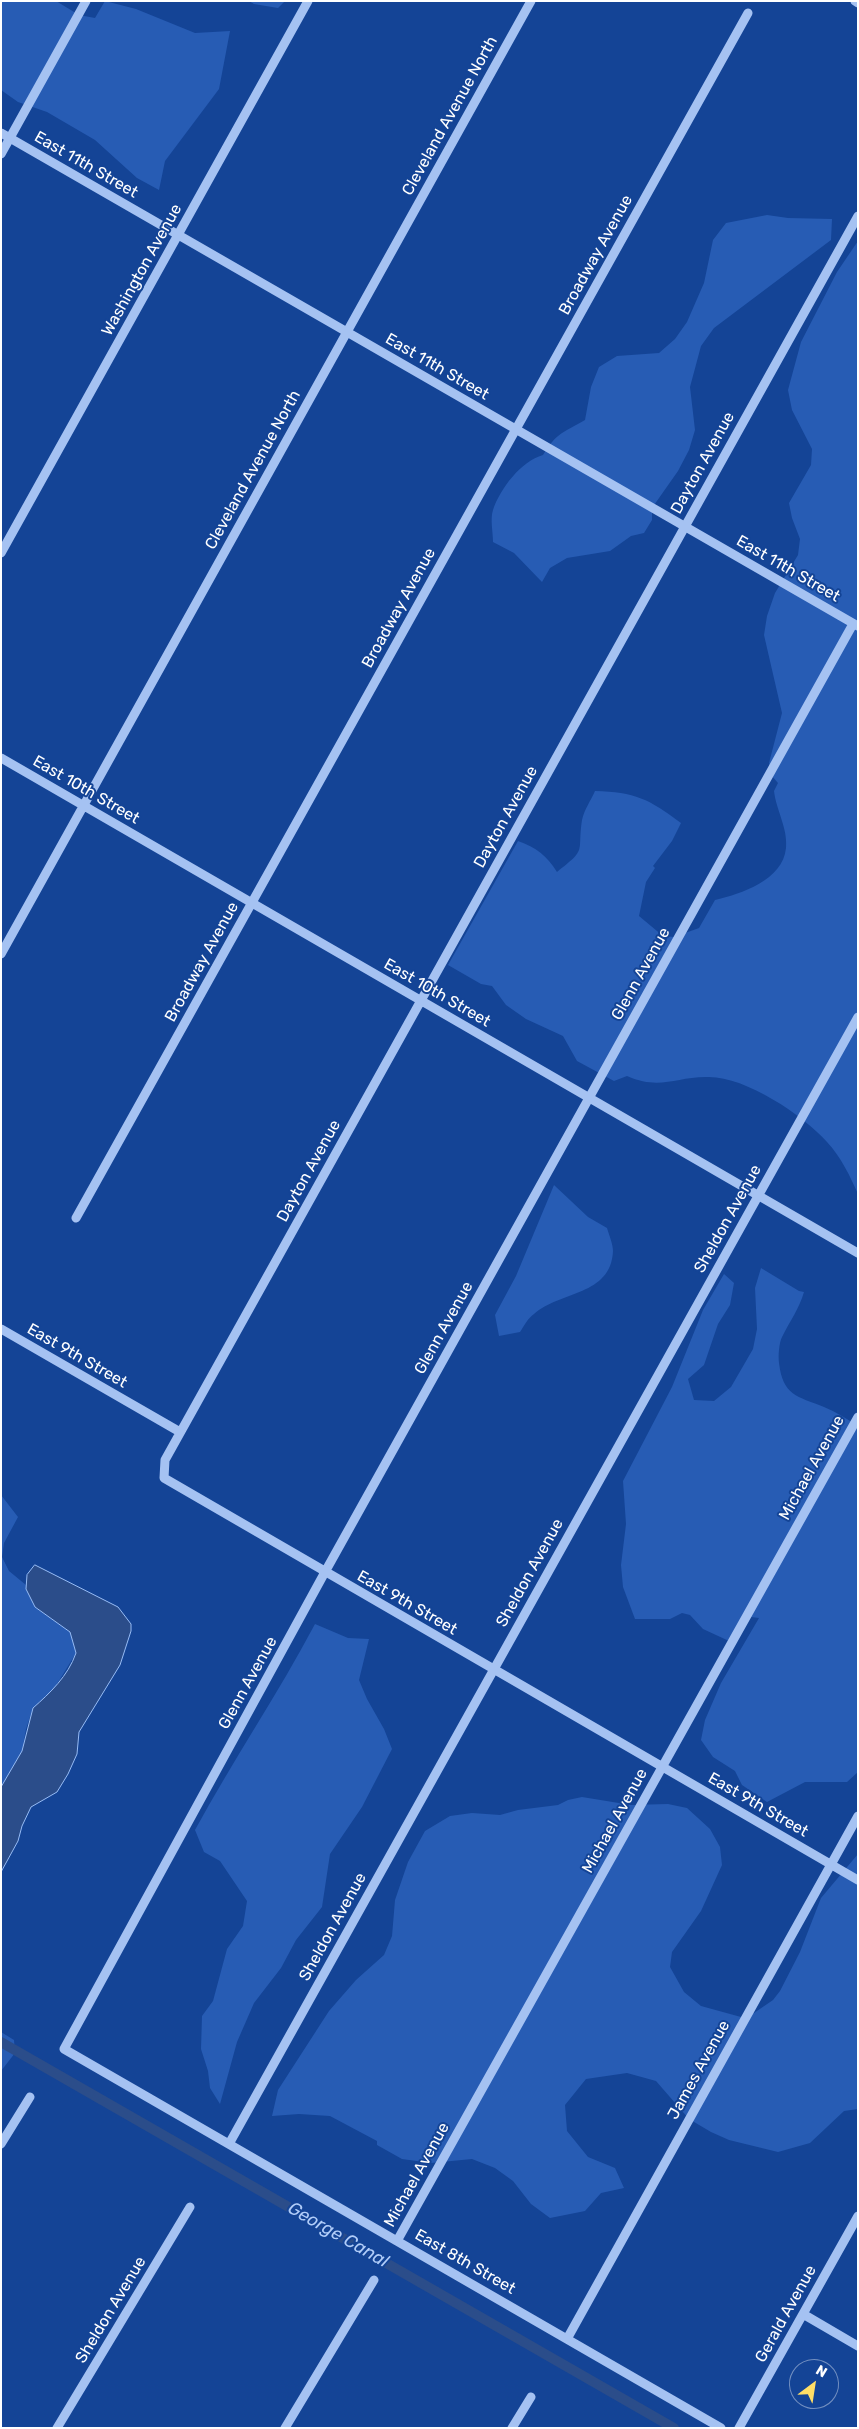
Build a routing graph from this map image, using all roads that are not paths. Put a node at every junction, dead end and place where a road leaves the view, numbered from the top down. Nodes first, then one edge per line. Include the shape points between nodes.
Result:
1 (86, 1) edge
2 (308, 1) edge
3 (531, 1) edge
4 (748, 13) dead end
5 (1, 133) edge
6 (10, 138) junction
7 (1, 154) edge
8 (858, 216) edge
9 (178, 235) junction
10 (347, 332) junction
11 (516, 430) junction
12 (684, 526) junction
13 (1, 554) edge
14 (856, 625) edge
15 (1, 758) edge
16 (83, 806) junction
17 (252, 903) junction
18 (1, 954) edge
19 (421, 1000) junction
20 (858, 1017) edge
21 (590, 1098) junction
22 (758, 1196) junction
23 (76, 1218) dead end
24 (858, 1254) edge
25 (1, 1329) edge
26 (858, 1416) edge
27 (180, 1432) junction
28 (325, 1572) junction
29 (493, 1670) junction
30 (662, 1768) junction
31 (858, 1816) edge
32 (831, 1865) junction
33 (858, 1880) edge
34 (64, 2049) joint
35 (30, 2097) dead end
36 (2, 2141) edge
37 (229, 2144) junction
38 (190, 2207) dead end
39 (858, 2216) edge
40 (397, 2241) junction
41 (374, 2280) dead end
42 (803, 2314) junction
43 (567, 2338) junction
44 (858, 2346) edge
45 (531, 2397) dead end
46 (57, 2428) edge
47 (284, 2428) edge
48 (512, 2428) edge
49 (721, 2428) edge
50 (739, 2428) edge

1 - 6 street
2 - 9 street, Washington Avenue
3 - 10 street, Cleveland Avenue North
4 - 11 street, Broadway Avenue
5 - 6 street, East 11th Street
6 - 7 street
6 - 9 street, East 11th Street
8 - 12 street, Dayton Avenue
9 - 10 street, East 11th Street
9 - 13 street, Washington Avenue
10 - 11 street, East 11th Street
10 - 16 street, Cleveland Avenue North
11 - 12 street, East 11th Street
11 - 17 street, Broadway Avenue
12 - 14 street, East 11th Street
12 - 19 street, Dayton Avenue
14 - 21 street, Glenn Avenue
15 - 16 street, East 10th Street
16 - 17 street, East 10th Street
16 - 18 street, Cleveland Avenue North
17 - 19 street, East 10th Street
17 - 23 street, Broadway Avenue
19 - 21 street, East 10th Street
19 - 27 street, Dayton Avenue
20 - 22 street, Sheldon Avenue
21 - 22 street, East 10th Street
21 - 28 street, Glenn Avenue
22 - 24 street, East 10th Street
22 - 29 street, Sheldon Avenue
25 - 27 street, East 9th Street
26 - 30 street, Michael Avenue
27 - 28 street, East 9th Street via 165,1460 164,1478
28 - 29 street, East 9th Street
28 - 34 street, Glenn Avenue
29 - 30 street, East 9th Street
29 - 37 street, Sheldon Avenue
30 - 32 street, East 9th Street
30 - 40 street, Michael Avenue
31 - 32 street, James Avenue
32 - 33 street, East 9th Street
32 - 43 street, James Avenue
34 - 37 street, East 8th Street
35 - 36 street
37 - 40 street, East 8th Street
38 - 46 street, Sheldon Avenue
39 - 42 street, Gerald Avenue
40 - 43 street, East 8th Street
41 - 47 street
42 - 44 street
42 - 50 street, Gerald Avenue
43 - 49 street, East 8th Street
45 - 48 street

